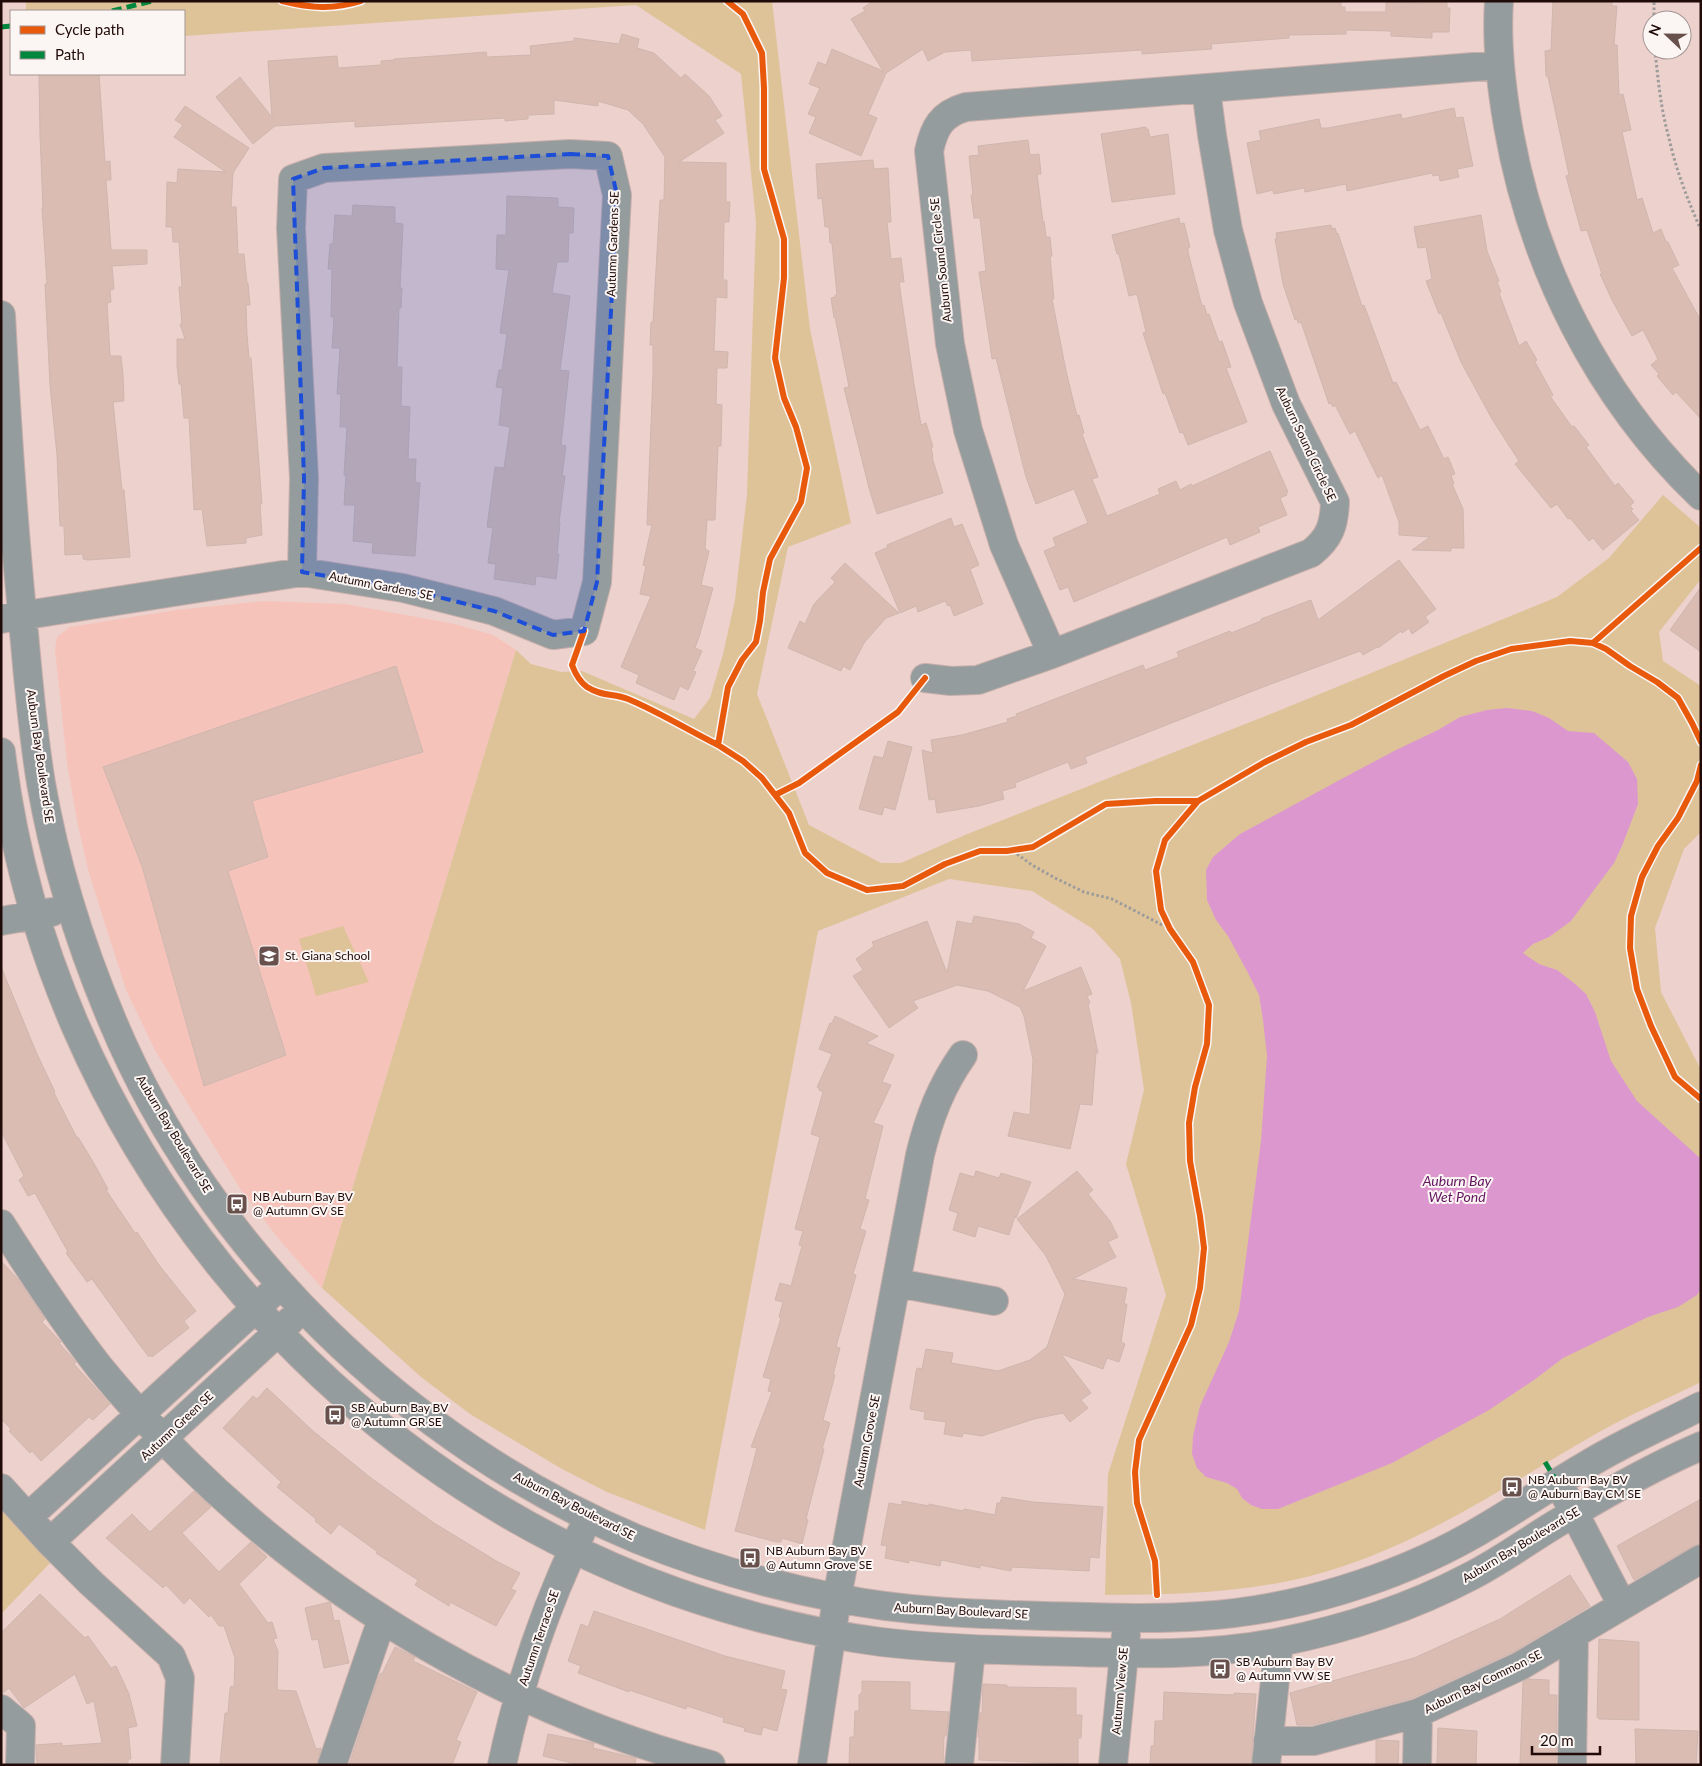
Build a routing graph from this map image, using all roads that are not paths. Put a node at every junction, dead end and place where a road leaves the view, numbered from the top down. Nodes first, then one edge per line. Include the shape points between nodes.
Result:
1 (1499, 1) edge
2 (1499, 66) junction
3 (1206, 89) junction
4 (1, 315) edge
5 (1700, 494) edge
6 (302, 572) junction
7 (12, 617) edge
8 (1052, 654) junction
9 (924, 678) dead end
10 (1, 752) edge
11 (71, 909) junction
12 (35, 915) junction
13 (1, 921) edge
14 (963, 1055) dead end
15 (1, 1224) edge
16 (897, 1283) junction
17 (281, 1284) junction
18 (994, 1301) dead end
19 (255, 1308) junction
20 (304, 1309) junction
21 (278, 1333) junction
22 (1701, 1406) edge
23 (141, 1414) junction
24 (163, 1438) junction
25 (1701, 1446) edge
26 (1557, 1482) junction
27 (1, 1488) edge
28 (1574, 1513) junction
29 (589, 1516) junction
30 (28, 1517) junction
31 (50, 1542) junction
32 (574, 1548) junction
33 (1701, 1559) edge
34 (837, 1598) junction
35 (1622, 1605) junction
36 (1128, 1618) junction
37 (382, 1619) junction
38 (831, 1633) junction
39 (1574, 1635) junction
40 (1279, 1642) junction
41 (970, 1650) junction
42 (1124, 1653) junction
43 (519, 1694) junction
44 (1, 1709) edge
45 (1418, 1713) junction
46 (1267, 1753) edge
47 (655, 1756) edge
48 (20, 1765) edge
49 (175, 1765) edge
50 (332, 1765) edge
51 (502, 1765) edge
52 (711, 1765) edge
53 (812, 1765) edge
54 (959, 1765) edge
55 (1113, 1765) edge
56 (1417, 1765) edge
57 (1572, 1765) edge

1 - 2 street
2 - 3 street, Auburn Sound Circle SE
2 - 5 street via 1520,186 1556,291 1602,374 1632,418 1656,449
3 - 8 street, Auburn Sound Circle SE via 1228,230 1248,303 1286,404 1334,502 1331,530 1323,544 1311,553
3 - 8 street, Auburn Sound Circle SE via 966,107 940,122 933,134 929,151 950,344 968,430 1004,545
4 - 7 street, Auburn Bay Boulevard SE via 15,530
6 - 6 street, Autumn Gardens SE via 304,478 291,228 292,179 324,168 570,154 608,156 617,195 612,304 597,582 584,632 553,635 494,611 403,588
6 - 7 street, Autumn Gardens SE
7 - 11 street, Auburn Bay Boulevard SE via 50,830
8 - 9 street, Auburn Sound Circle SE via 978,680
10 - 12 street, Auburn Bay Boulevard SE via 15,833
11 - 12 street
11 - 17 street, Auburn Bay Boulevard SE via 112,1023 161,1118 232,1225
12 - 13 street
12 - 19 street, Auburn Bay Boulevard SE via 79,1034 140,1152 182,1216
14 - 16 street, Autumn Grove SE via 942,1090 927,1127
15 - 23 street via 74,1333
16 - 18 street
16 - 34 street, Autumn Grove SE
17 - 19 street
17 - 20 street, Auburn Bay Boulevard SE
19 - 21 street, Auburn Bay Boulevard SE
19 - 23 street
20 - 21 street, Autumn Green SE
20 - 29 street, Auburn Bay Boulevard SE via 374,1376 446,1432 508,1473
21 - 24 street, Autumn Green SE
21 - 32 street, Auburn Bay Boulevard SE via 334,1388 418,1456 468,1489
22 - 26 street, Auburn Bay Boulevard SE
23 - 24 street
23 - 30 street
24 - 31 street, Autumn Green SE
24 - 37 street via 255,1525
25 - 28 street, Auburn Bay Boulevard SE
26 - 28 street
26 - 36 street, Auburn Bay Boulevard SE via 1474,1534 1427,1558 1339,1591 1258,1610 1202,1616
27 - 30 street
28 - 35 street
28 - 40 street, Auburn Bay Boulevard SE via 1502,1559 1431,1595 1332,1630
29 - 32 street, Autumn Terrace SE
29 - 34 street, Auburn Bay Boulevard SE via 705,1564
30 - 31 street
31 - 49 street via 171,1656 180,1678
32 - 38 street, Auburn Bay Boulevard SE via 680,1593
32 - 43 street, Autumn Terrace SE via 538,1634
33 - 35 street, Auburn Bay Common SE
34 - 36 street, Auburn Bay Boulevard SE via 943,1612
34 - 38 street, Autumn Grove SE
35 - 39 street, Auburn Bay Common SE
36 - 42 street, Autumn View SE
37 - 43 street via 423,1645
37 - 50 street
38 - 41 street, Auburn Bay Boulevard SE via 880,1642
38 - 53 street
39 - 45 street, Auburn Bay Common SE via 1504,1674
39 - 57 street
40 - 42 street, Auburn Bay Boulevard SE via 1236,1649
40 - 46 street
41 - 42 street, Auburn Bay Boulevard SE
41 - 54 street
42 - 55 street, Autumn View SE
43 - 47 street via 615,1734
43 - 51 street, Autumn Terrace SE
44 - 48 street via 21,1726
45 - 46 street, Auburn Bay Common SE
45 - 56 street, Auburn Bay Common SE
47 - 52 street

